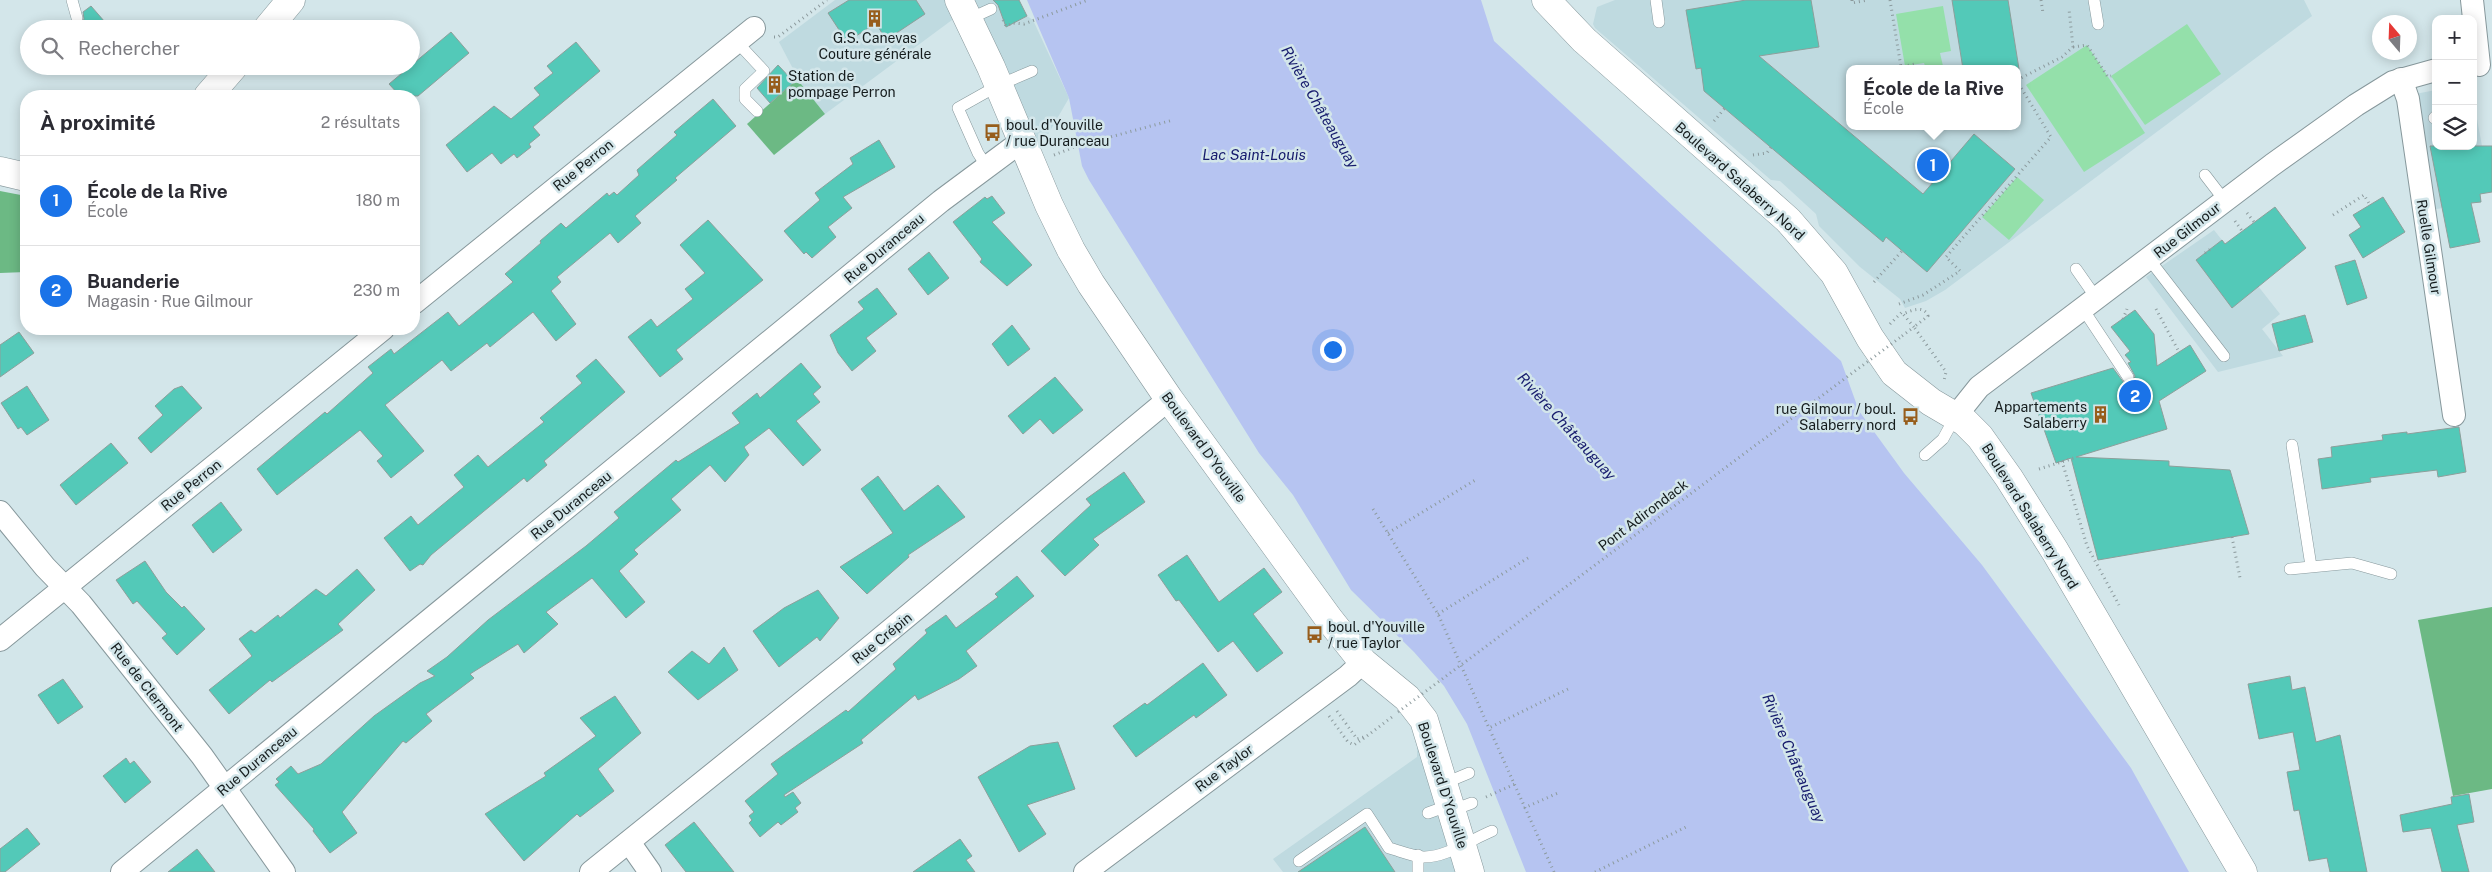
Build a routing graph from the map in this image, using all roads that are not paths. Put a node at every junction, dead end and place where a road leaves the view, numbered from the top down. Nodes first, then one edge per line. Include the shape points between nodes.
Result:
1 (72, 0) edge
2 (291, 0) edge
3 (1656, 0) edge
4 (2094, 0) edge
5 (2472, 0) edge
6 (1550, 1) edge
7 (973, 10) edge
8 (77, 18) dead end
9 (274, 20) edge
10 (1659, 22) dead end
11 (2098, 24) dead end
12 (745, 34) joint
13 (2481, 65) edge
14 (2432, 71) edge
15 (1032, 72) dead end
16 (226, 75) edge
17 (2401, 79) junction
18 (999, 86) junction
19 (213, 90) edge
20 (757, 111) dead end
21 (1024, 144) junction
22 (987, 167) junction
23 (0, 170) edge
24 (20, 175) edge
25 (2205, 175) dead end
26 (2225, 201) junction
27 (2149, 259) junction
28 (2076, 269) dead end
29 (420, 298) edge
30 (2090, 304) junction
31 (376, 335) edge
32 (2224, 356) dead end
33 (2128, 377) dead end
34 (1170, 399) junction
35 (2454, 415) dead end
36 (1956, 417) junction
37 (2292, 445) dead end
38 (1925, 455) dead end
39 (0, 512) edge
40 (2311, 566) junction
41 (2290, 569) dead end
42 (2391, 574) dead end
43 (65, 587) junction
44 (0, 640) edge
45 (1363, 662) junction
46 (1470, 773) dead end
47 (223, 789) junction
48 (1450, 803) junction
49 (1492, 831) dead end
50 (629, 842) junction
51 (1462, 844) junction
52 (1418, 855) junction
53 (1299, 861) dead end
54 (122, 872) edge
55 (284, 872) edge
56 (591, 872) edge
57 (650, 872) edge
58 (1085, 872) edge
59 (1418, 872) edge
60 (1470, 872) edge
61 (2243, 872) edge

1 - 8 lane
2 - 9 street
3 - 10 lane
4 - 11 lane
5 - 13 street
6 - 36 street, Boulevard Salaberry Nord via 1584,40 1794,225 1834,273 1878,352 1894,373
7 - 18 street, Boulevard D'Youville
12 - 20 lane via 764,71 745,89 746,99
12 - 29 street, Rue Perron
14 - 17 street, Rue Gilmour
15 - 18 lane
16 - 19 street
17 - 26 street, Rue Gilmour via 2356,105
17 - 35 street, Ruelle Gilmour via 2408,99
18 - 21 street, Boulevard D'Youville
18 - 22 lane via 958,108
21 - 22 street, Rue Duranceau via 1011,149
21 - 34 street, Boulevard D'Youville via 1070,250
22 - 47 street, Rue Duranceau via 941,201
23 - 24 street
25 - 26 lane
26 - 27 street, Rue Gilmour
27 - 30 street, Rue Gilmour
27 - 32 lane
28 - 30 lane
30 - 33 lane
30 - 36 street, Rue Gilmour via 1979,387
31 - 43 street, Rue Perron
34 - 45 street, Boulevard D'Youville
34 - 50 street, Rue Crépin via 869,649
36 - 38 lane via 1943,439
36 - 61 street, Boulevard Salaberry Nord via 1980,436 2028,506
37 - 40 lane
39 - 43 street, Rue de Clermont
40 - 41 lane
40 - 42 lane via 2352,563
43 - 44 street, Rue Perron
43 - 47 street, Rue de Clermont via 202,756
45 - 48 street, Boulevard D'Youville via 1407,698 1424,720
45 - 58 street, Rue Taylor
46 - 48 lane
47 - 54 street, Rue Duranceau
47 - 55 street, Rue de Clermont
48 - 51 street, Boulevard D'Youville
49 - 51 lane
50 - 56 street, Rue Crépin
50 - 57 street
51 - 52 lane via 1431,856
51 - 60 street, Boulevard D'Youville
52 - 53 lane via 1389,848 1367,814
52 - 59 lane

